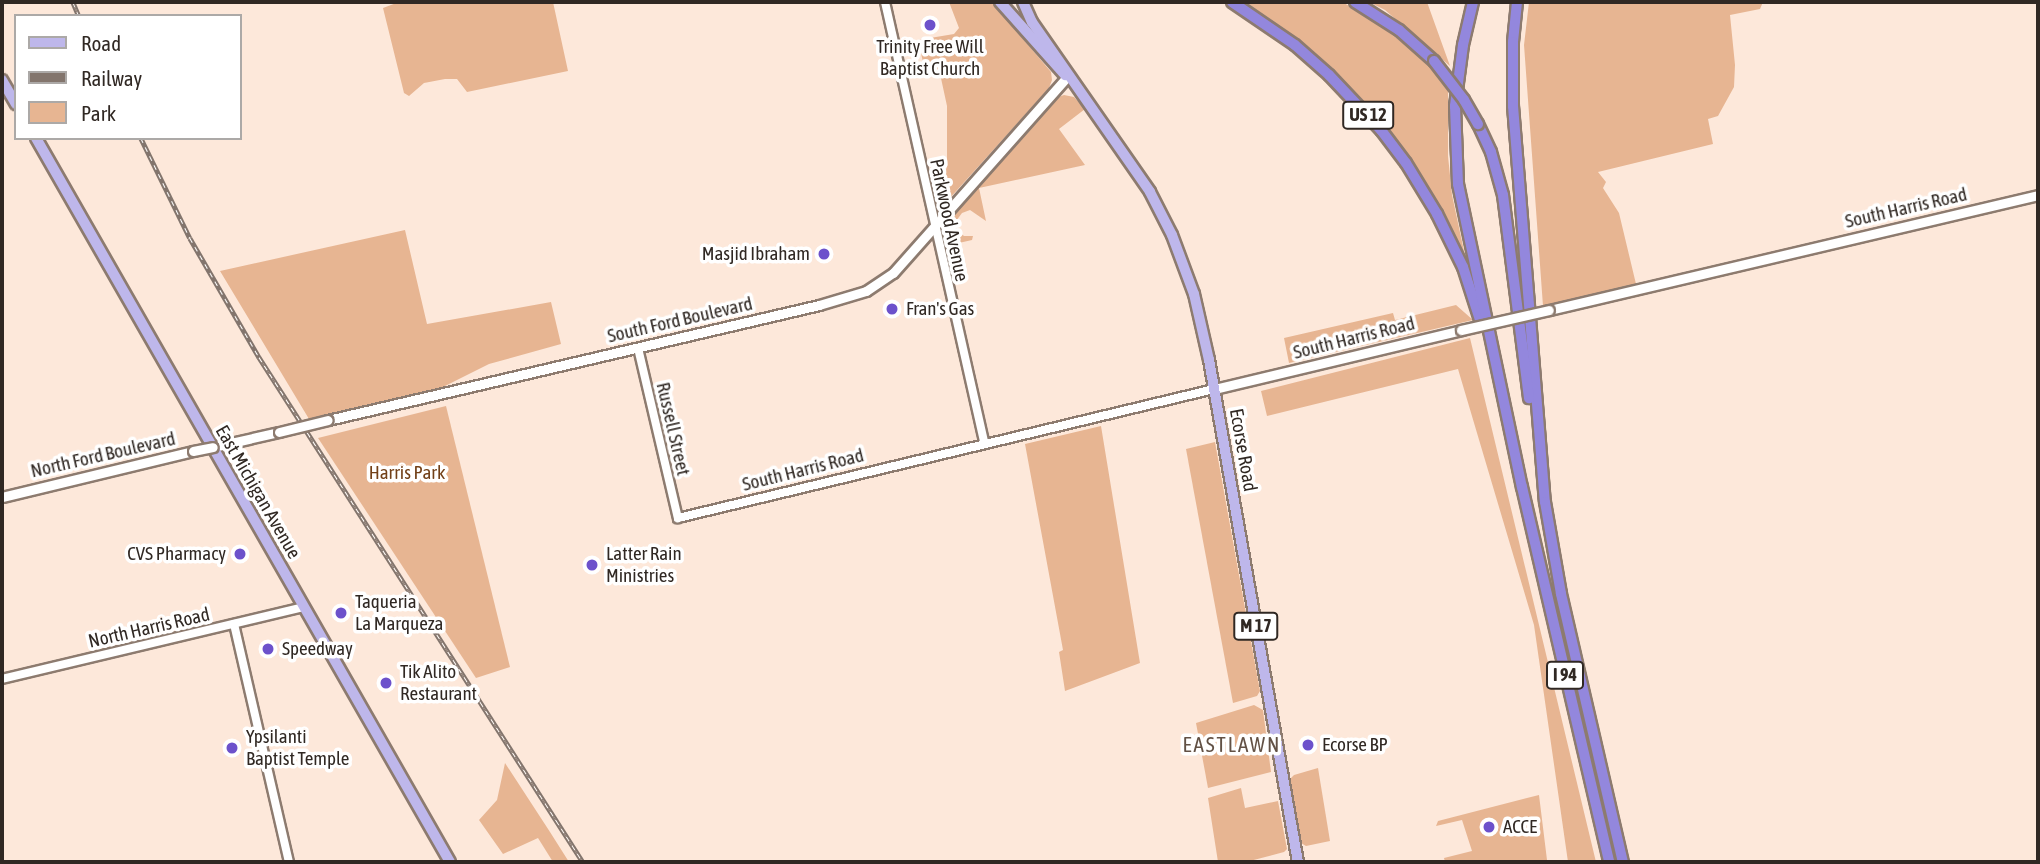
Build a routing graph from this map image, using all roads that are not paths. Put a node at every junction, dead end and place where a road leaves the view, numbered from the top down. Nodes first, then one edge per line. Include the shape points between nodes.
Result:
1 (885, 2) edge
2 (1000, 2) edge
3 (1023, 2) edge
4 (1232, 2) edge
5 (1355, 2) edge
6 (1473, 2) edge
7 (1517, 2) edge
8 (1068, 76) junction
9 (2, 80) edge
10 (14, 101) edge
11 (37, 140) edge
12 (2038, 195) edge
13 (933, 227) junction
14 (1492, 345) junction
15 (638, 348) junction
16 (1214, 389) junction
17 (1539, 441) junction
18 (985, 444) junction
19 (213, 447) joint
20 (2, 497) edge
21 (678, 518) joint
22 (304, 607) junction
23 (234, 625) junction
24 (2, 679) edge
25 (289, 862) edge
26 (450, 862) edge
27 (1297, 862) edge
28 (1609, 862) edge
29 (1623, 862) edge

1 - 13 street, Parkwood Avenue
2 - 8 main road, Ecorse Road / M 17
3 - 8 main road, Ecorse Road / M 17
4 - 14 highway, US 12 via 1295,45 1329,75 1400,155 1451,241
5 - 17 highway, bridge via 1399,30 1434,61 1464,100 1491,152 1503,195 1532,423
6 - 14 highway, I 94 via 1458,76 1456,161
7 - 17 highway, I 94 via 1513,96
8 - 13 main road, South Ford Boulevard
8 - 16 main road, Ecorse Road / M 17 via 1136,168 1162,212 1194,295
9 - 10 main road
11 - 22 main road, East Michigan Avenue
12 - 16 main road, South Harris Road, bridge
13 - 15 main road, South Ford Boulevard via 892,273 866,291
13 - 18 street, Parkwood Avenue
14 - 28 highway, I 94
15 - 19 main road, South Ford Boulevard, bridge
15 - 21 street, Russell Street
16 - 18 street, South Harris Road
16 - 27 main road, Ecorse Road / M 17
17 - 29 highway, I 94 via 1555,565
18 - 21 street, South Harris Road
19 - 20 main road, North Ford Boulevard, bridge
22 - 23 street, North Harris Road
22 - 26 main road, East Michigan Avenue
23 - 24 street, North Harris Road
23 - 25 street

